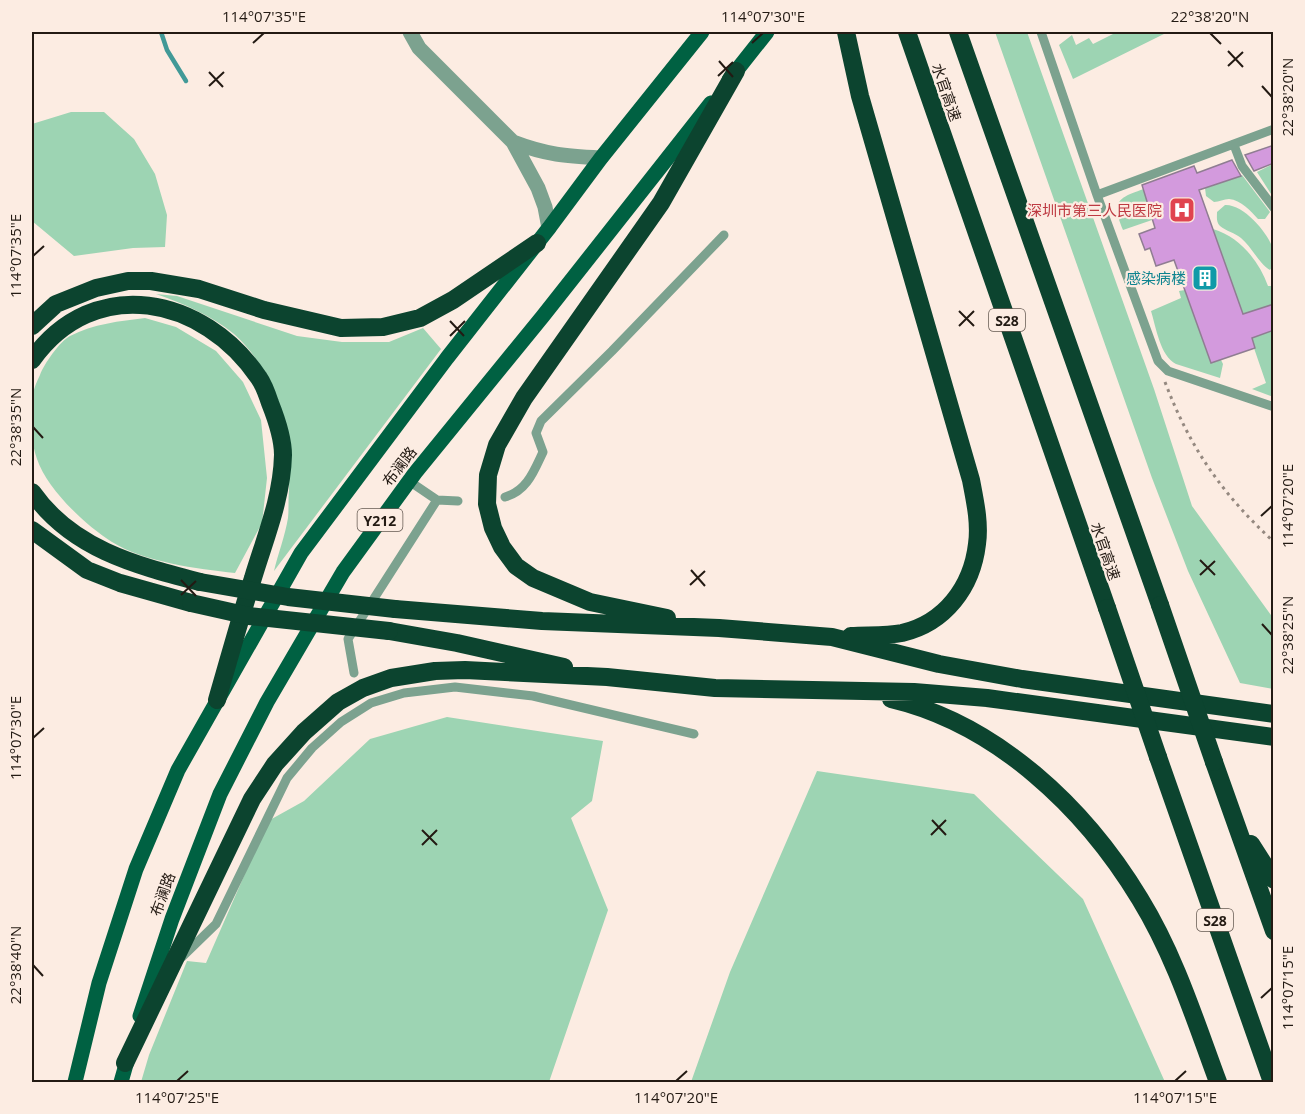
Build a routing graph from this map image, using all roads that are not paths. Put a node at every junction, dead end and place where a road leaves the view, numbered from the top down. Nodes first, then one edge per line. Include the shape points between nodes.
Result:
1 (410, 32) edge
2 (702, 32) edge
3 (767, 32) edge
4 (846, 32) edge
5 (907, 32) edge
6 (958, 32) edge
7 (1041, 32) edge
8 (736, 71) junction
9 (1274, 129) edge
10 (513, 142) junction
11 (1234, 145) junction
12 (601, 158) junction
13 (1097, 195) junction
14 (1274, 208) edge
15 (549, 228) junction
16 (724, 235) dead end
17 (537, 243) junction
18 (32, 326) edge
19 (32, 360) edge
20 (1274, 407) edge
21 (408, 481) junction
22 (32, 492) edge
23 (505, 498) dead end
24 (437, 500) junction
25 (458, 501) dead end
26 (32, 530) edge
27 (719, 628) junction
28 (832, 638) junction
29 (354, 672) dead end
30 (607, 677) junction
31 (842, 690) junction
32 (217, 700) junction
33 (1274, 714) edge
34 (694, 734) dead end
35 (1274, 737) edge
36 (1234, 816) junction
37 (1274, 880) edge
38 (1274, 932) edge
39 (173, 964) junction
40 (82, 1054) junction
41 (125, 1063) junction
42 (64, 1083) edge
43 (75, 1083) edge
44 (121, 1083) edge
45 (127, 1083) edge
46 (1218, 1083) edge
47 (1272, 1083) edge

1 - 10 street via 419,48
2 - 12 main road, 布澜路 / Y212
3 - 8 main road, 布澜路 / Y212
4 - 28 highway via 860,96 971,480 978,544 960,595 946,611 901,633
5 - 47 highway, 水官高速 / S28, bridge
6 - 36 highway, 水官高速, bridge
7 - 13 lane
8 - 21 main road, 布澜路 / Y212
8 - 27 highway via 661,203 511,420 497,445 488,475 487,504 502,547 516,566 533,578 590,602
9 - 11 lane
10 - 12 street via 561,156
10 - 15 street via 538,188
11 - 13 lane
11 - 14 lane via 1242,166
12 - 15 main road, 布澜路 / Y212
13 - 20 lane via 1162,367
15 - 17 main road, 布澜路 / Y212
16 - 23 lane via 541,421 536,433 543,452 536,467 520,490
17 - 18 highway via 453,300 420,318 383,327 341,328 264,310 199,289 151,281 96,288 56,304
17 - 32 main road, 布澜路 / Y212 via 301,553
19 - 32 highway via 41,347 70,323 104,307 138,303 203,324 234,347 260,379 275,415 283,453 278,496
21 - 24 lane
21 - 41 main road, 布澜路 / Y212 via 343,572 267,702 220,794 172,919
22 - 27 highway, bridge via 44,510 78,538 116,558 200,582 395,609 542,621
24 - 25 lane
24 - 29 lane via 348,639
26 - 30 highway, bridge via 87,570 191,603 249,616 389,631 457,643
27 - 28 highway
28 - 33 highway via 1022,679
30 - 31 highway via 715,688
30 - 39 highway via 425,671 391,678 338,702 275,764 252,799
31 - 35 highway via 987,698
31 - 46 highway via 910,704 977,734 1010,754 1067,804 1097,836 1141,900 1178,975
32 - 40 main road, 布澜路 / Y212 via 178,770 136,869 99,983
34 - 39 lane via 533,696 455,687 370,701 340,722 286,778 216,924
36 - 37 highway
36 - 38 highway, 水官高速
39 - 41 highway
40 - 42 main road
40 - 43 main road, 布澜路 / Y212
41 - 44 main road, 布澜路 / Y212
41 - 45 main road

